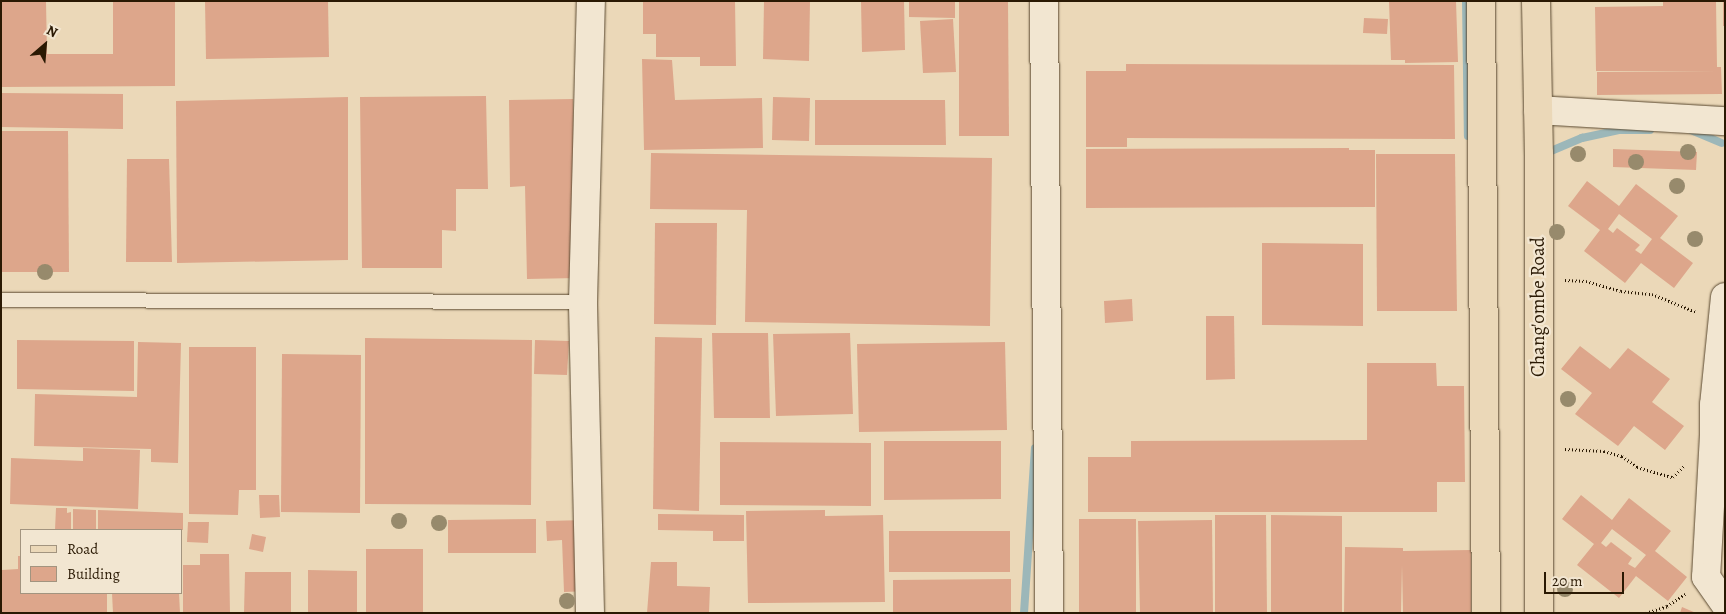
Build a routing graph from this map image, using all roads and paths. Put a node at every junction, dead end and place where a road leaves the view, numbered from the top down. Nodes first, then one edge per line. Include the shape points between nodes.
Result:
1 (591, 1) edge
2 (1044, 1) edge
3 (1481, 1) edge
4 (1536, 1) edge
5 (1538, 110) junction
6 (1725, 121) edge
7 (1586, 281) dead end
8 (1, 300) edge
9 (584, 302) junction
10 (1723, 310) edge
11 (1714, 435) junction
12 (1556, 448) dead end
13 (1706, 577) junction
14 (1725, 604) edge
15 (590, 613) edge
16 (1049, 613) edge
17 (1486, 613) edge
18 (1539, 613) edge
19 (1646, 613) edge

1 - 9 street
2 - 16 street
3 - 17 main road
4 - 5 main road, Chang'ombe Road
5 - 6 street
5 - 18 main road, Chang'ombe Road
7 - 10 path via 1621,291 1652,294
8 - 9 lane
9 - 15 street
10 - 11 street
11 - 12 path via 1673,477 1637,467 1622,456 1604,451
11 - 13 street
13 - 14 street
13 - 19 path via 1700,587 1667,606

